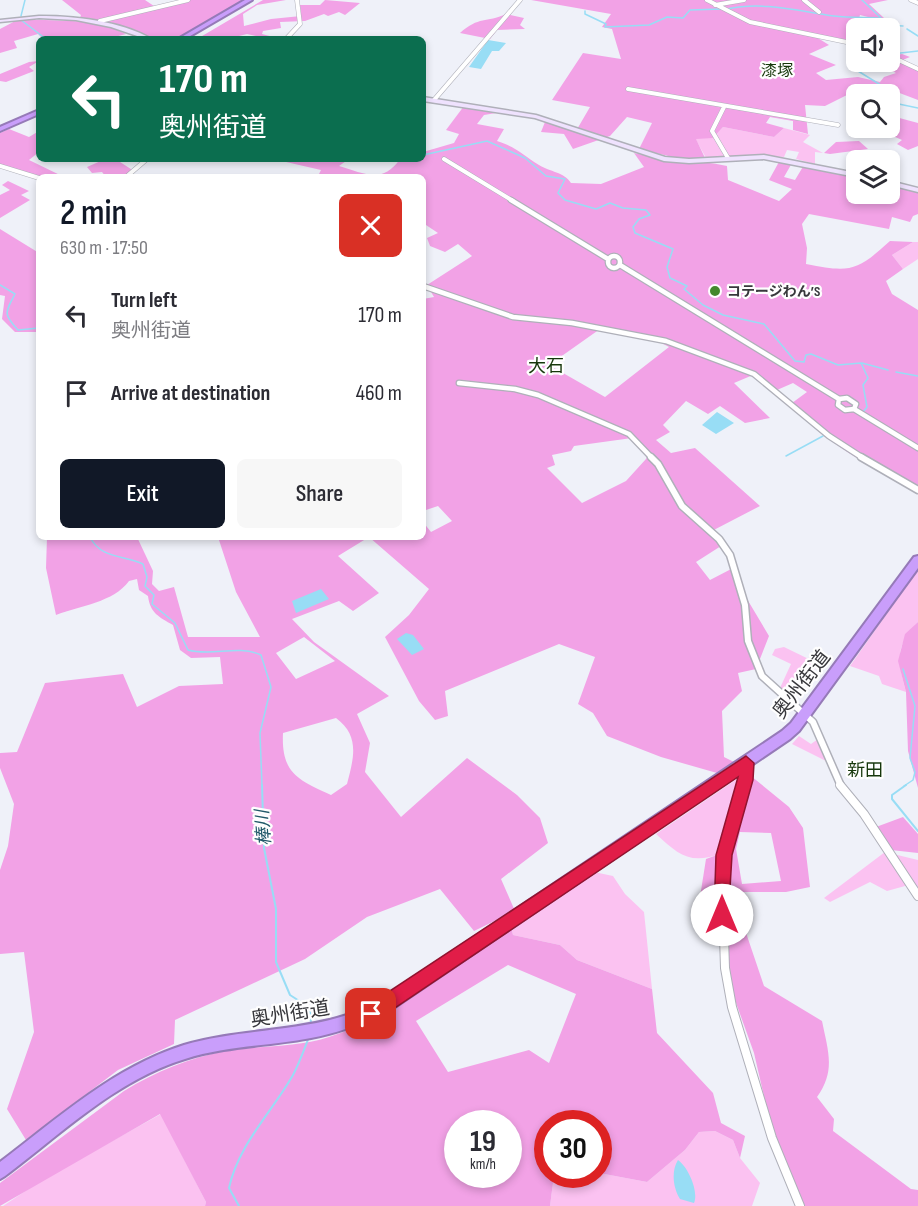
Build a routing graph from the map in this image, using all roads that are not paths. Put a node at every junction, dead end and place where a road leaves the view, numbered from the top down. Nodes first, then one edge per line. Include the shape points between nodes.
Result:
1 (188, 0) edge
2 (249, 0) edge
3 (255, 0) edge
4 (297, 0) edge
5 (520, 0) edge
6 (707, 0) edge
7 (744, 0) edge
8 (804, 0) edge
9 (911, 0) edge
10 (918, 3) edge
11 (714, 5) junction
12 (819, 12) dead end
13 (0, 21) edge
14 (100, 21) junction
15 (142, 36) edge
16 (187, 36) edge
17 (193, 36) edge
18 (289, 36) edge
19 (846, 42) edge
20 (900, 61) edge
21 (918, 69) edge
22 (628, 89) dead end
23 (426, 99) edge
24 (434, 100) junction
25 (724, 107) junction
26 (36, 111) edge
27 (838, 125) dead end
28 (0, 127) edge
29 (728, 158) junction
30 (444, 159) dead end
31 (144, 162) edge
32 (0, 166) edge
33 (846, 173) edge
34 (130, 174) edge
35 (36, 177) edge
36 (900, 186) edge
37 (918, 190) edge
38 (426, 287) edge
39 (459, 383) dead end
40 (839, 399) junction
41 (854, 409) junction
42 (918, 448) edge
43 (918, 490) edge
44 (918, 560) edge
45 (805, 713) junction
46 (746, 763) junction
47 (918, 896) edge
48 (0, 1171) edge
49 (800, 1206) edge

1 - 14 street
2 - 16 highway
3 - 17 highway
4 - 18 street via 300,24
5 - 24 street
6 - 11 street
7 - 11 street
8 - 12 street
9 - 10 street
11 - 19 street via 750,22
13 - 14 street
14 - 15 street
20 - 21 street
22 - 25 street
23 - 24 street
24 - 29 street via 536,117 657,158
25 - 27 street
25 - 29 street via 712,131
26 - 28 highway
29 - 33 street via 782,159
30 - 40 street via 608,259 619,259 620,266
31 - 34 street
32 - 35 street
36 - 37 street
38 - 43 street via 513,317 564,321 666,341 754,374 828,436
39 - 45 street via 534,393 633,437 658,464 682,506 725,546 734,563 748,641 758,669 768,684
40 - 41 street via 842,409
40 - 41 street via 853,400
41 - 42 street
44 - 45 highway, 奥州街道
45 - 46 highway, 奥州街道 via 786,735
45 - 47 street via 818,732 838,783 864,814
46 - 48 highway, 奥州街道 via 384,1006 357,1020 222,1044 158,1061 126,1077
46 - 49 street via 746,780 724,855 722,931 726,967 730,999 766,1123 784,1175

